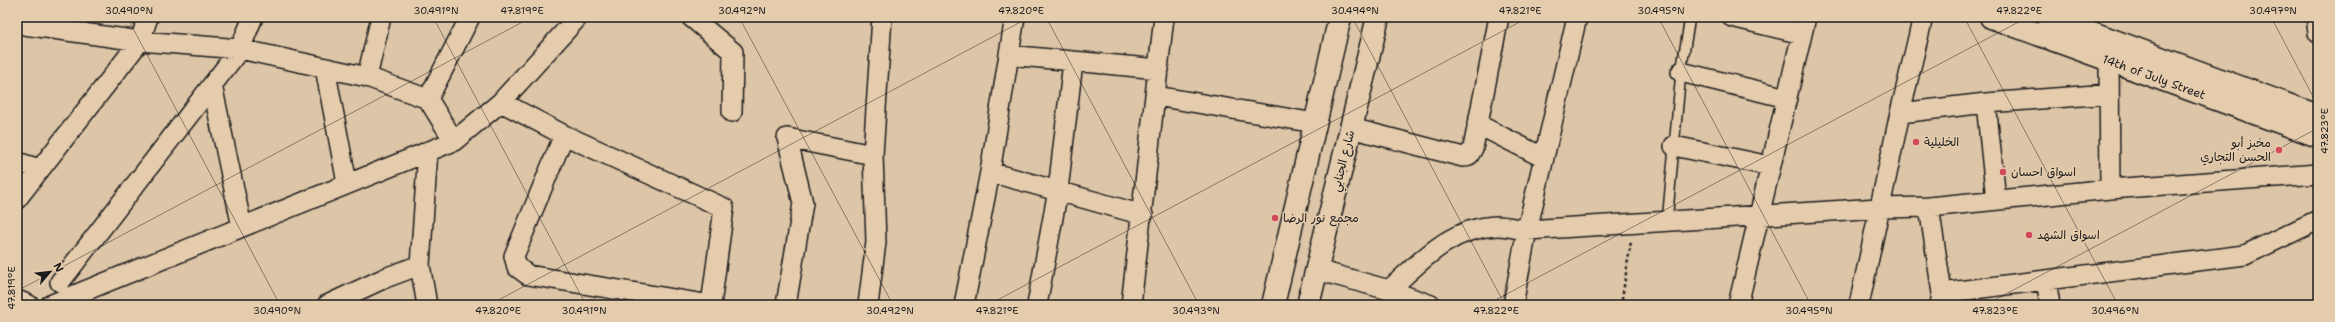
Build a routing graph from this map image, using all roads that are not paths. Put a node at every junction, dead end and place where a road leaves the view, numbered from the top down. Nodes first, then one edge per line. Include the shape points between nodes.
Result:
1 (148, 17) edge
2 (253, 17) edge
3 (381, 17) edge
4 (470, 17) edge
5 (578, 17) edge
6 (691, 17) edge
7 (882, 17) edge
8 (1015, 17) edge
9 (1164, 17) edge
10 (1340, 17) edge
11 (1378, 17) edge
12 (1499, 17) edge
13 (1577, 17) edge
14 (1690, 17) edge
15 (1732, 17) edge
16 (1923, 17) edge
17 (1991, 17) edge
18 (2049, 17) edge
19 (2316, 17) edge
20 (17, 24) edge
21 (1804, 26) edge
22 (2318, 33) edge
23 (140, 41) junction
24 (240, 49) junction
25 (1009, 55) junction
26 (2109, 61) junction
27 (1073, 62) junction
28 (326, 68) junction
29 (1160, 69) junction
30 (1681, 72) junction
31 (367, 77) junction
32 (212, 85) junction
33 (2109, 94) junction
34 (1156, 96) junction
35 (1787, 98) junction
36 (428, 99) junction
37 (501, 102) junction
38 (1986, 103) junction
39 (732, 112) dead end
40 (1900, 113) junction
41 (2318, 116) edge
42 (1315, 123) junction
43 (1477, 124) junction
44 (1351, 128) junction
45 (564, 135) junction
46 (2318, 136) edge
47 (454, 141) junction
48 (1674, 146) junction
49 (428, 152) junction
50 (873, 155) junction
51 (1544, 158) junction
52 (17, 162) edge
53 (1770, 166) junction
54 (40, 169) junction
55 (990, 172) junction
56 (2318, 174) edge
57 (346, 183) junction
58 (2110, 189) junction
59 (1058, 190) junction
60 (17, 199) edge
61 (1996, 200) junction
62 (1929, 207) junction
63 (1879, 208) junction
64 (1143, 215) junction
65 (1758, 216) junction
66 (2318, 220) edge
67 (1667, 223) junction
68 (242, 227) junction
69 (1527, 230) junction
70 (420, 265) junction
71 (1317, 270) junction
72 (2046, 280) junction
73 (60, 282) dead end
74 (1389, 290) junction
75 (1941, 299) edge
76 (50, 305) edge
77 (327, 305) edge
78 (427, 305) edge
79 (711, 305) edge
80 (786, 305) edge
81 (868, 305) edge
82 (964, 305) edge
83 (1037, 305) edge
84 (1131, 305) edge
85 (1273, 305) edge
86 (1308, 305) edge
87 (1432, 305) edge
88 (1513, 305) edge
89 (1738, 305) edge
90 (1859, 305) edge
91 (2050, 305) edge

1 - 23 street
2 - 24 street
3 - 31 street
4 - 36 street
5 - 37 street
6 - 39 street via 733,52
7 - 50 street
8 - 25 street
9 - 29 street
10 - 42 main road
11 - 44 main road, شارع الجنابي
12 - 43 street
13 - 51 street
14 - 30 lane
15 - 21 street
16 - 40 street
17 - 26 main road, 14th of July Street
18 - 41 main road, 14th of July Street
19 - 22 street
20 - 23 street
21 - 35 street
23 - 24 street
23 - 54 street
24 - 28 street
24 - 32 street
25 - 27 street
25 - 55 street
26 - 33 street
26 - 46 main road, 14th of July Street
27 - 29 street
27 - 59 street
28 - 31 street
28 - 57 street
29 - 34 street
30 - 35 street
30 - 48 lane
31 - 36 street
32 - 68 street
32 - 73 street
33 - 38 street
33 - 58 street
34 - 42 street
34 - 64 street
35 - 53 street
36 - 47 street
37 - 45 street
37 - 47 street
38 - 40 street
38 - 61 street
40 - 63 street
42 - 85 main road
43 - 44 street via 1473,148 1469,155 1463,157
43 - 51 street
44 - 71 main road, شارع الجنابي
45 - 79 street via 724,208
45 - 79 street via 514,256 517,267 528,275
47 - 49 street
48 - 53 street
48 - 67 lane
49 - 57 street
49 - 70 street
50 - 80 street via 787,138 803,203
50 - 81 street via 876,242
51 - 69 street
52 - 54 street
53 - 65 street
54 - 60 street
55 - 59 street
55 - 82 street
56 - 58 street
57 - 68 street
58 - 61 street
59 - 64 street
59 - 83 street
61 - 62 street
62 - 63 street
62 - 75 street
63 - 65 street
63 - 90 street
64 - 84 street
65 - 67 street
65 - 89 street
66 - 72 street via 2245,255
67 - 69 street
68 - 76 street
69 - 74 street via 1498,226 1463,234 1445,242
69 - 88 street
70 - 77 street
70 - 78 street
71 - 74 street
71 - 86 main road, شارع الجنابي
72 - 75 street
72 - 91 street
74 - 87 street

